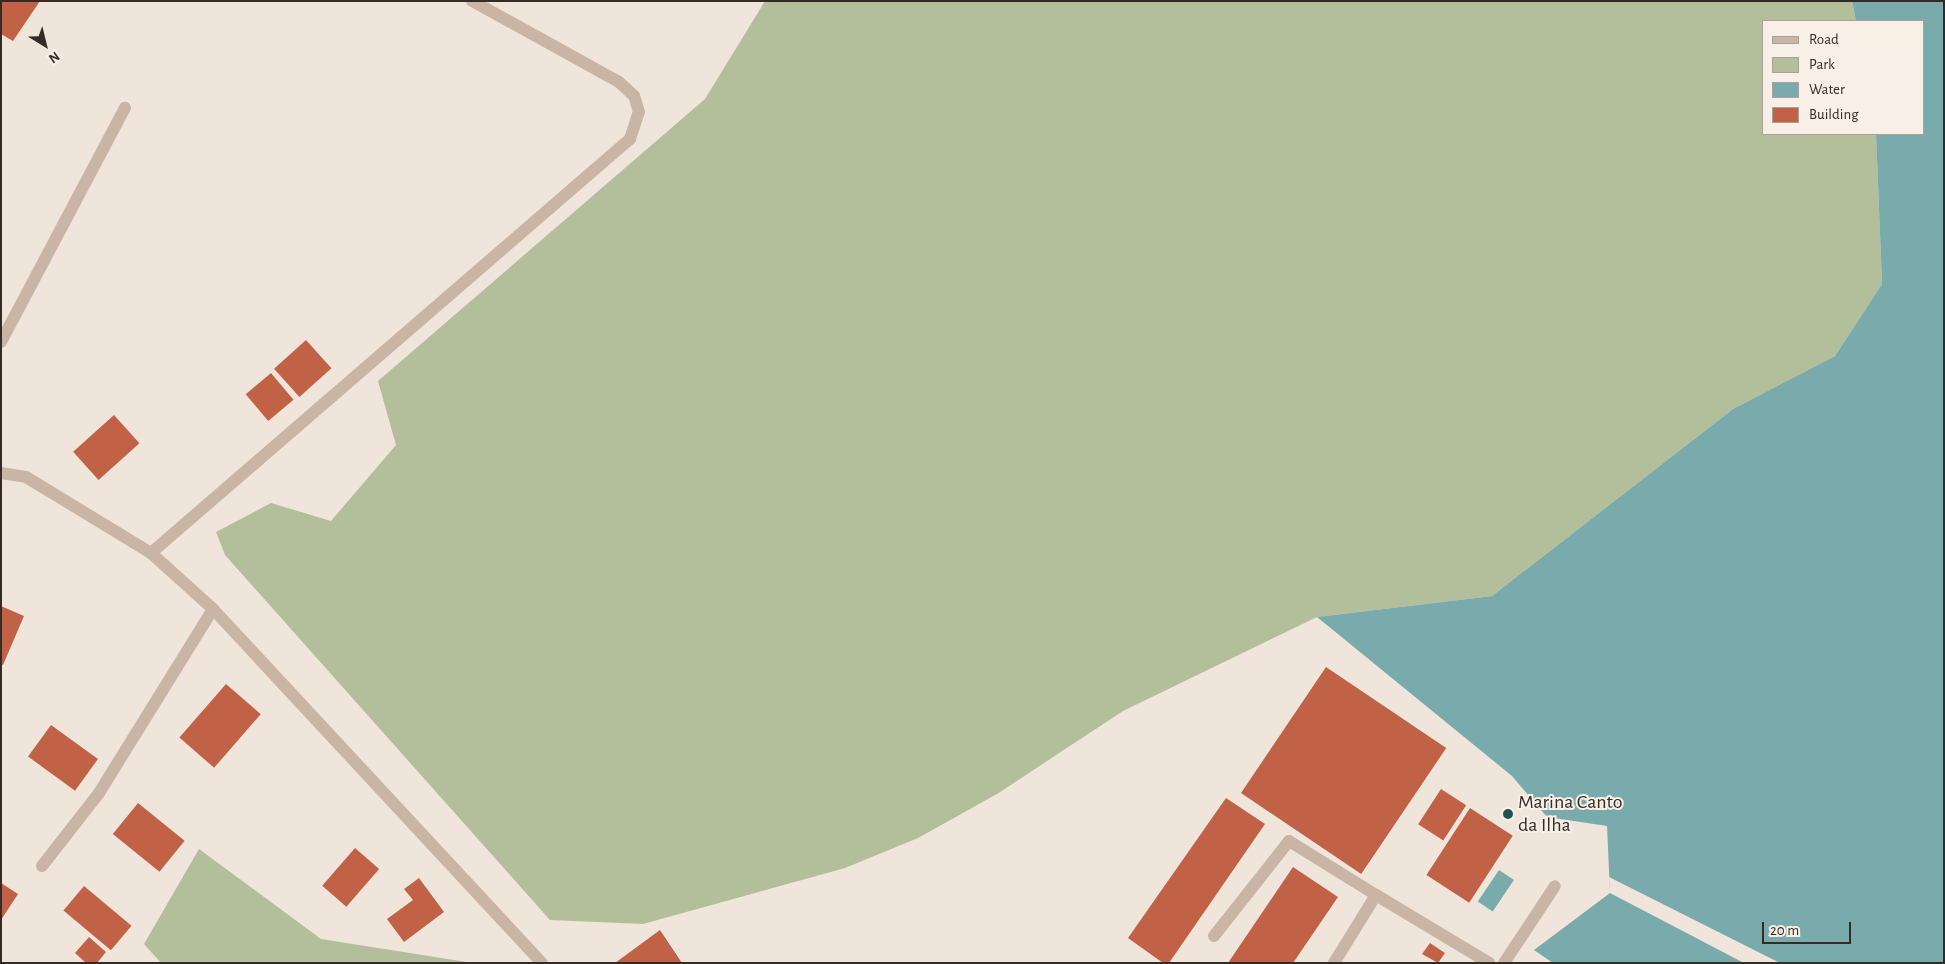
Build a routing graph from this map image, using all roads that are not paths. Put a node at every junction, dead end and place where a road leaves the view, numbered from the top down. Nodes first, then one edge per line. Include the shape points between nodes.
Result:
1 (472, 1) edge
2 (125, 108) dead end
3 (1, 342) edge
4 (1, 473) edge
5 (151, 554) junction
6 (213, 610) junction
7 (42, 866) dead end
8 (1555, 886) dead end
9 (1376, 895) junction
10 (1214, 936) dead end
11 (542, 963) edge
12 (1334, 963) edge
13 (1489, 963) edge
14 (1504, 963) edge

1 - 5 street via 619,82 634,96 639,112 630,139
2 - 3 street
4 - 5 street via 26,477
5 - 6 street
6 - 7 street via 99,793
6 - 11 street
8 - 14 street
9 - 10 street via 1289,841
9 - 12 street
9 - 13 street

